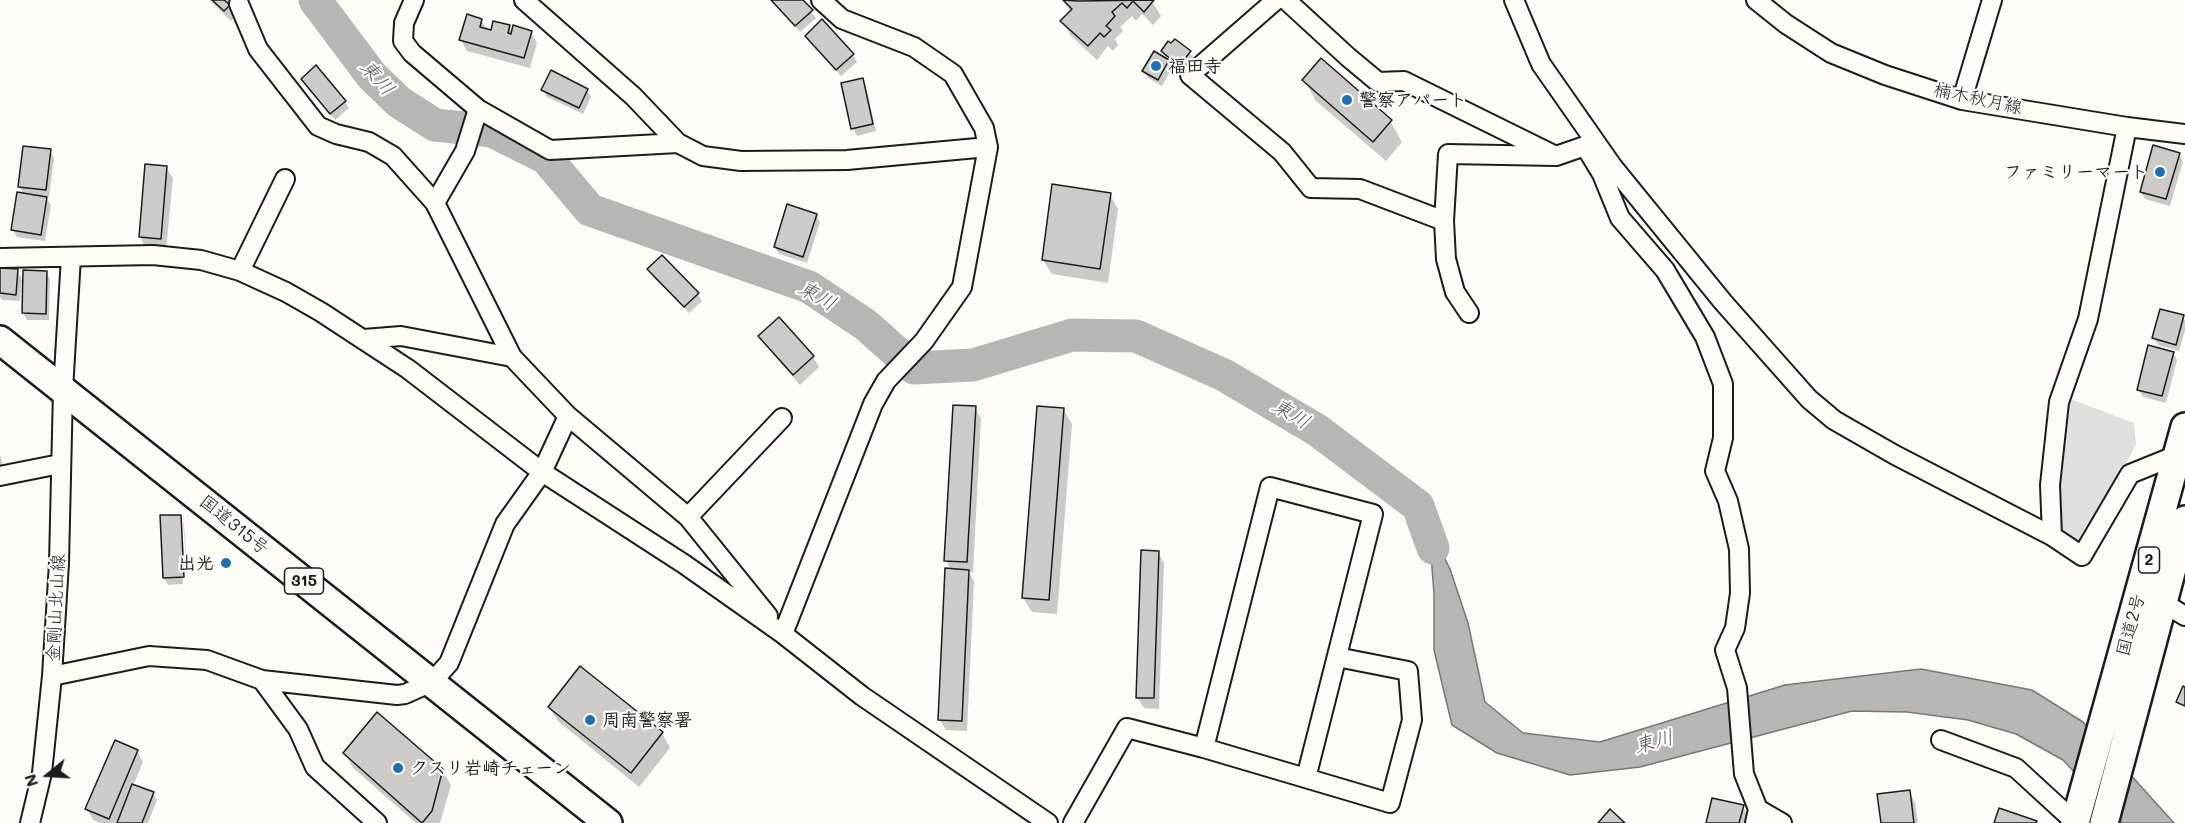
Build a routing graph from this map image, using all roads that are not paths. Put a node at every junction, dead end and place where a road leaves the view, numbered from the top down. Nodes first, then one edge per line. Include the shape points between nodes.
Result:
1 (414, 0) edge
2 (524, 0) edge
3 (821, 0) edge
4 (1276, 0) edge
5 (1286, 0) edge
6 (1514, 0) edge
7 (1756, 0) edge
8 (1992, 0) edge
9 (239, 4) dead end
10 (1962, 100) junction
11 (476, 116) junction
12 (2127, 127) junction
13 (2185, 134) edge
14 (678, 143) junction
15 (1591, 145) junction
16 (988, 147) junction
17 (1556, 156) junction
18 (285, 179) dead end
19 (435, 203) junction
20 (1444, 221) junction
21 (71, 257) junction
22 (0, 258) edge
23 (240, 271) junction
24 (1469, 313) dead end
25 (0, 339) edge
26 (364, 339) junction
27 (512, 357) junction
28 (63, 390) junction
29 (568, 416) junction
30 (782, 417) dead end
31 (2185, 427) edge
32 (2177, 455) junction
33 (60, 464) junction
34 (542, 472) junction
35 (0, 476) edge
36 (688, 516) junction
37 (2185, 520) edge
38 (2052, 536) junction
39 (2162, 602) junction
40 (2185, 616) edge
41 (783, 634) junction
42 (1337, 657) junction
43 (52, 676) junction
44 (262, 680) junction
45 (432, 682) junction
46 (2124, 699) junction
47 (1941, 740) dead end
48 (1204, 748) junction
49 (1306, 778) junction
50 (1756, 816) edge
51 (30, 823) edge
52 (377, 823) edge
53 (608, 823) edge
54 (1048, 823) edge
55 (1073, 823) edge
56 (1782, 823) edge
57 (2076, 823) edge
58 (2104, 823) edge

1 - 11 street via 404,23 403,41
2 - 14 street via 633,96
3 - 16 street via 842,19 915,47 952,74 984,128
4 - 20 street via 1191,75 1282,152 1311,188 1360,189
5 - 17 street via 1378,82 1404,81
6 - 15 street via 1541,64
7 - 10 street, 楠木秋月線 via 1831,53
8 - 10 street
9 - 19 street via 258,49 318,126 369,142 393,156
10 - 12 street, 楠木秋月線
11 - 14 street via 550,150
11 - 19 street via 465,151
12 - 13 street, 楠木秋月線
12 - 38 street via 2088,319 2058,402 2050,485
14 - 16 street via 703,156 741,161 847,160
15 - 17 street
15 - 38 street via 1809,399 1834,420
15 - 50 street via 1620,218 1665,270 1705,337 1723,384 1723,438 1715,471 1728,501 1739,549 1740,593 1735,628 1725,650 1737,688 1744,774
16 - 41 street via 962,287 924,341 886,381 873,404
17 - 20 street via 1448,154
18 - 23 street
19 - 27 street
20 - 24 street via 1446,259 1455,291
21 - 22 street
21 - 23 street via 153,255 201,260
21 - 28 street, 金剛山北山線
23 - 26 street via 286,292
25 - 28 highway, 国道315号 / 315
26 - 27 street via 401,336
26 - 34 street
27 - 29 street
28 - 33 street, 金剛山北山線
28 - 45 highway, 国道315号 / 315
29 - 34 street
29 - 36 street
30 - 36 street
31 - 32 highway, 国道2号 / 2
32 - 38 street via 2130,474 2082,556
32 - 46 highway, 国道2号 / 2
33 - 35 street
33 - 43 street, 金剛山北山線
34 - 41 street
34 - 45 street via 505,524 449,663
36 - 41 street
37 - 39 highway, 国道2号 / 2
39 - 40 street
39 - 46 highway, 国道2号 / 2
41 - 54 street via 862,696
42 - 48 street via 1373,514 1270,487
42 - 49 street
42 - 49 street via 1408,671 1412,720 1390,803
43 - 44 street via 148,656 207,660
43 - 51 street, 金剛山北山線 via 42,773
44 - 45 street via 397,695
44 - 52 street via 298,729 315,767
45 - 53 highway, 国道315号 / 315
46 - 57 highway, 国道2号 / 2
46 - 58 highway, 国道2号 / 2
47 - 57 street via 2016,768
48 - 49 street
48 - 55 street via 1127,728
50 - 56 street

